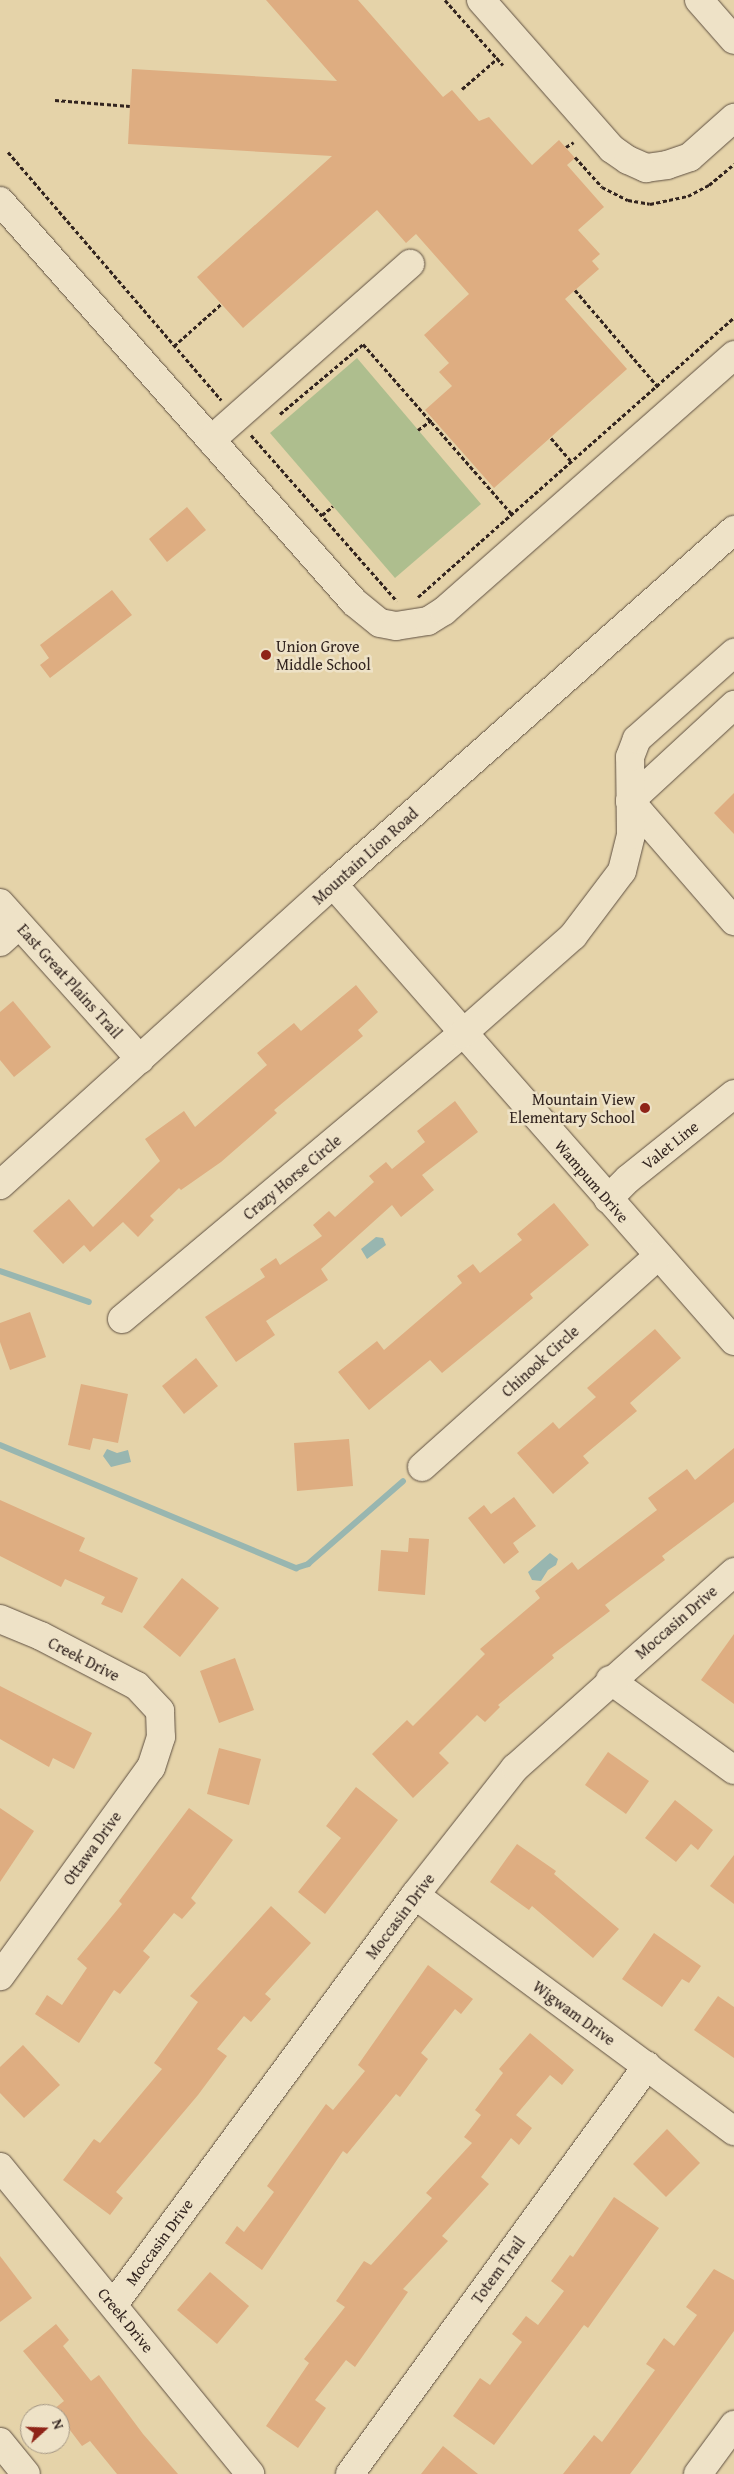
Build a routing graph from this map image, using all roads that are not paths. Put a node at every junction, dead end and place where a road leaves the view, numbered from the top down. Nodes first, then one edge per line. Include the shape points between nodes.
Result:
1 (481, 0) edge
2 (699, 0) edge
3 (734, 40) edge
4 (734, 118) edge
5 (0, 201) edge
6 (410, 264) dead end
7 (734, 355) edge
8 (211, 440) junction
9 (734, 530) edge
10 (734, 654) edge
11 (734, 705) edge
12 (630, 801) junction
13 (333, 884) junction
14 (0, 903) edge
15 (734, 921) edge
16 (10, 934) edge
17 (462, 1034) junction
18 (140, 1059) junction
19 (734, 1094) edge
20 (0, 1185) edge
21 (608, 1199) junction
22 (658, 1256) junction
23 (122, 1320) dead end
24 (734, 1341) edge
25 (422, 1467) dead end
26 (734, 1572) edge
27 (0, 1619) edge
28 (610, 1680) junction
29 (160, 1712) joint
30 (734, 1770) edge
31 (415, 1896) junction
32 (0, 1976) edge
33 (646, 2066) junction
34 (734, 2131) edge
35 (0, 2167) edge
36 (114, 2304) junction
37 (734, 2425) edge
38 (0, 2442) edge
39 (26, 2474) edge
40 (250, 2474) edge
41 (350, 2474) edge
42 (698, 2474) edge

1 - 4 street via 612,149 646,168 690,157
2 - 3 street
5 - 8 street
6 - 8 street via 244,427
7 - 8 street via 444,611 428,621 396,626 380,623 364,613
9 - 13 street, Mountain Lion Road
10 - 12 street, Crazy Horse Circle via 637,739 630,757
11 - 12 street
12 - 15 street
12 - 17 street, Crazy Horse Circle via 631,835 622,871 600,904 573,936
13 - 17 street, Wampum Drive
13 - 18 street, Mountain Lion Road
14 - 16 street, East Great Plains Trail
16 - 18 street, East Great Plains Trail
17 - 21 street, Wampum Drive
17 - 23 street, Crazy Horse Circle
18 - 20 street, Mountain Lion Road
19 - 21 street, Valet Line via 628,1179
21 - 22 street, Wampum Drive
22 - 24 street, Wampum Drive
22 - 25 street, Chinook Circle
26 - 28 street, Moccasin Drive
27 - 29 street, Creek Drive via 41,1636 137,1686
28 - 30 street
28 - 31 street, Moccasin Drive via 515,1768
29 - 32 street, Ottawa Drive via 161,1737 151,1767
31 - 33 street, Wigwam Drive
31 - 36 street, Moccasin Drive
33 - 34 street, Wigwam Drive
33 - 41 street, Totem Trail
35 - 36 street, Creek Drive
36 - 40 street, Creek Drive
37 - 42 street
38 - 39 street

